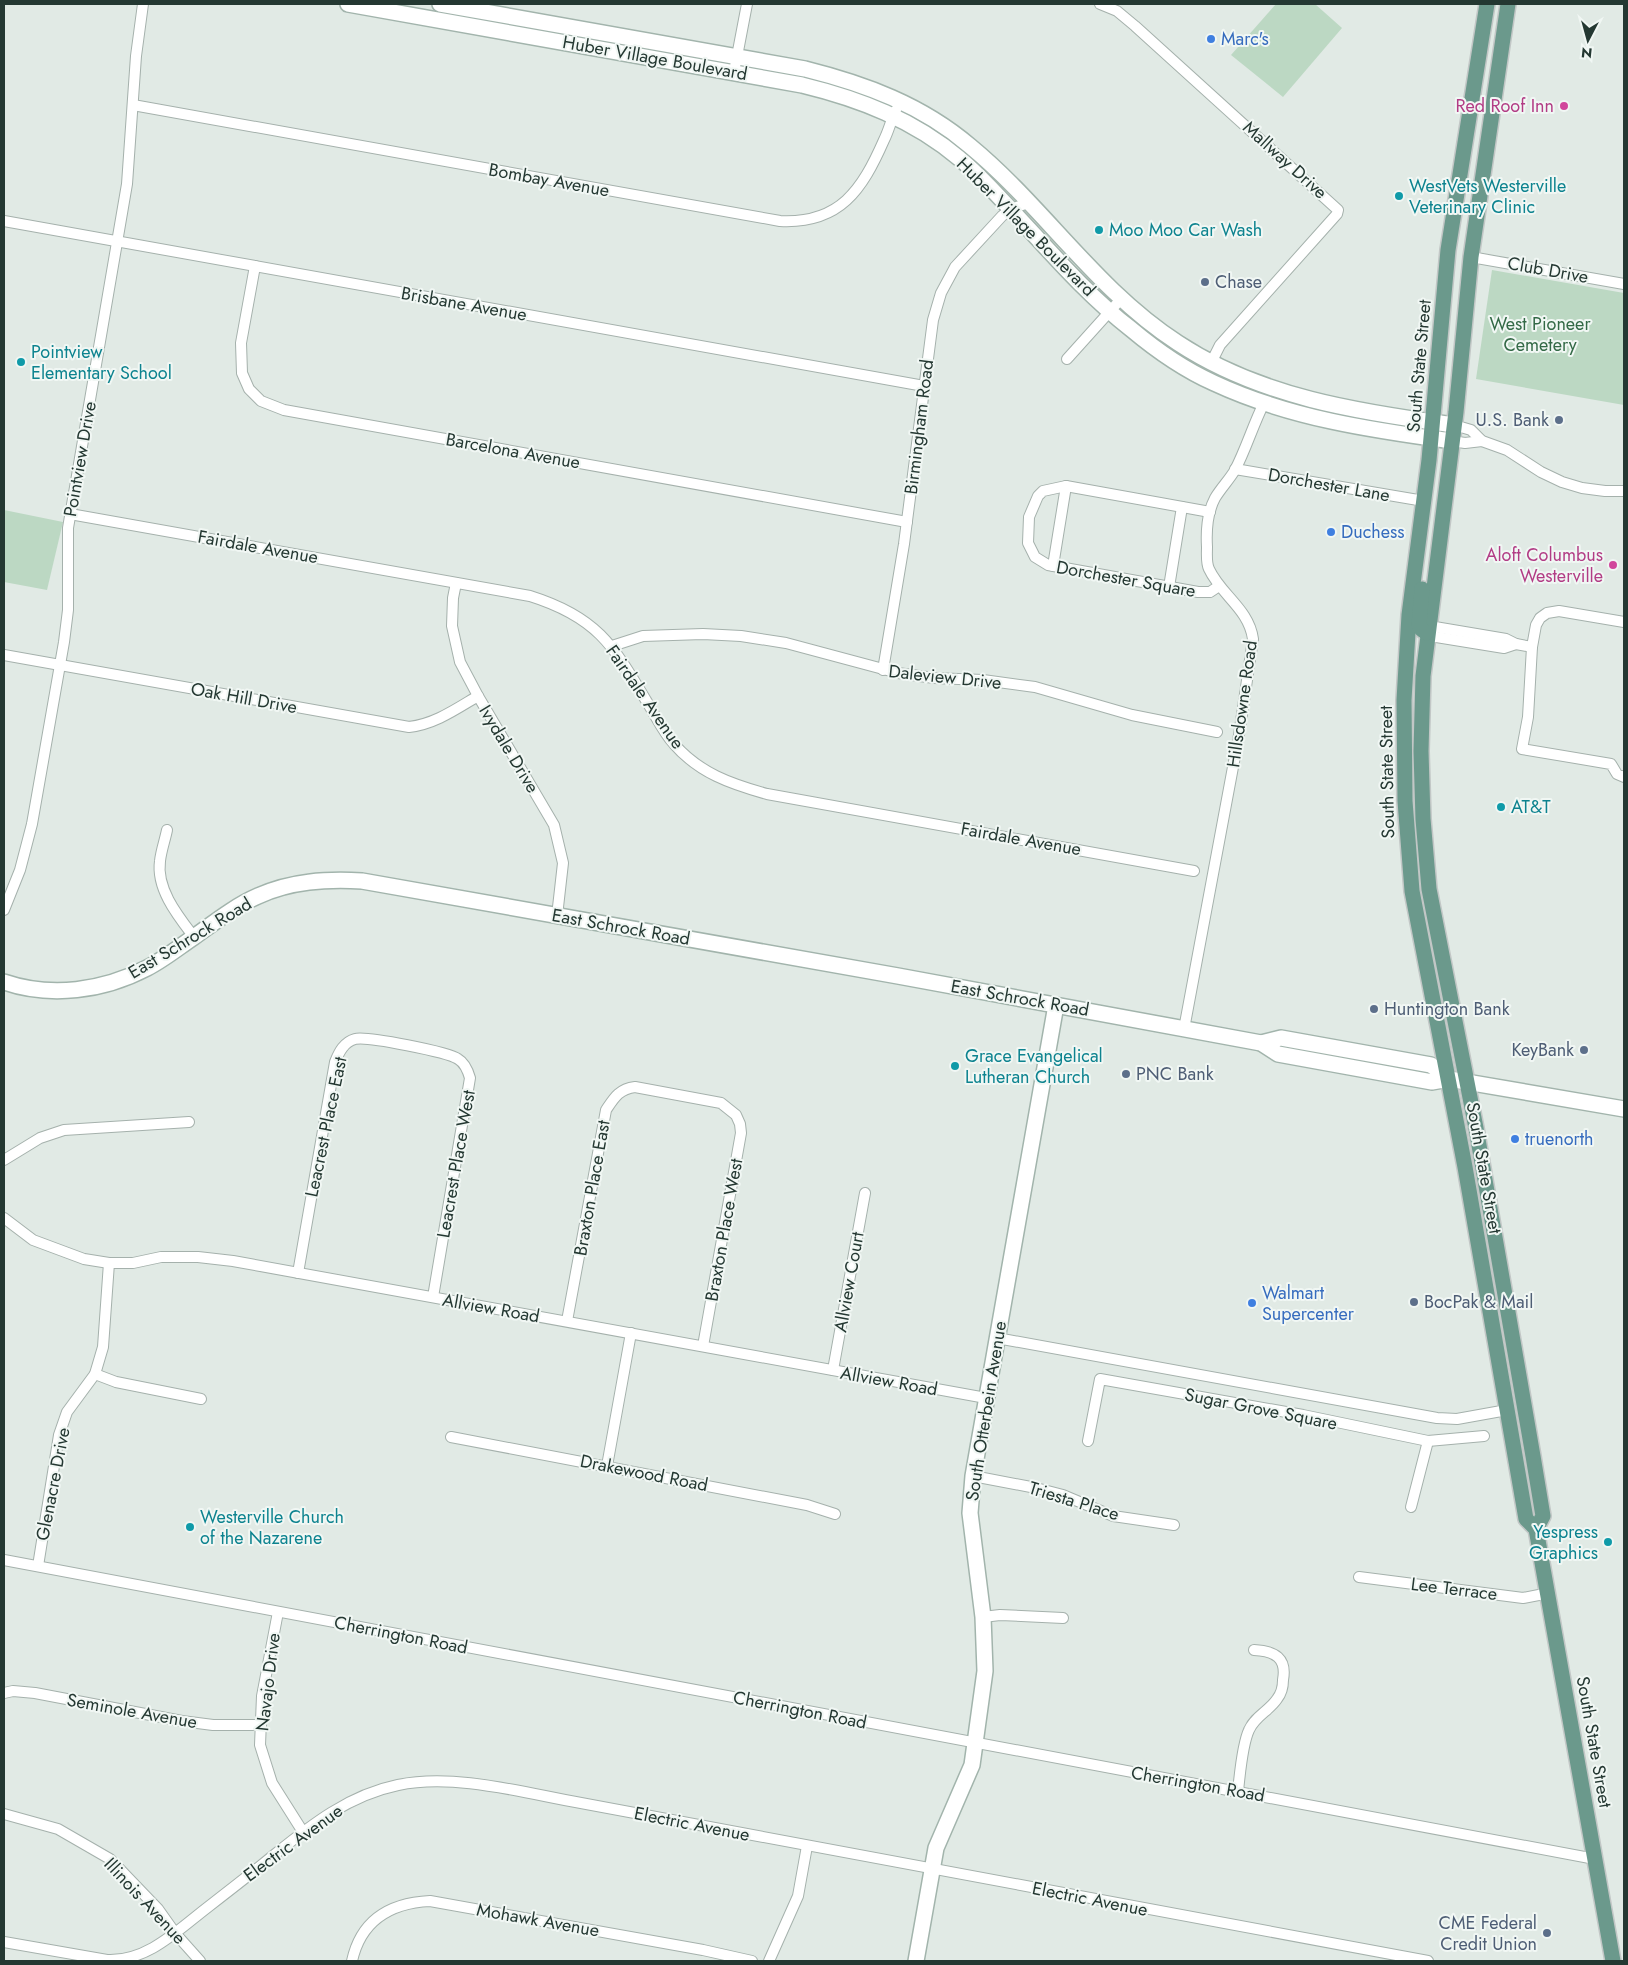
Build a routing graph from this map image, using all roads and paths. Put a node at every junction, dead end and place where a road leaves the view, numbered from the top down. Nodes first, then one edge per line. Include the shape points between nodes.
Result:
1 (143, 4) edge
2 (348, 4) edge
3 (440, 4) edge
4 (747, 4) edge
5 (1100, 4) edge
6 (1487, 4) edge
7 (1508, 4) edge
8 (737, 56) junction
9 (734, 72) junction
10 (900, 100) junction
11 (133, 105) junction
12 (893, 115) junction
13 (1024, 198) junction
14 (1011, 209) junction
15 (4, 221) edge
16 (117, 242) junction
17 (1471, 257) junction
18 (255, 266) junction
19 (1624, 284) edge
20 (1121, 299) junction
21 (1110, 311) junction
22 (1067, 359) dead end
23 (1211, 363) junction
24 (924, 386) junction
25 (1264, 403) junction
26 (1432, 422) junction
27 (1454, 425) junction
28 (1431, 438) junction
29 (1482, 440) junction
30 (1452, 441) junction
31 (1235, 469) junction
32 (1066, 486) junction
33 (1624, 491) edge
34 (1424, 501) junction
35 (1182, 506) junction
36 (1210, 512) junction
37 (70, 514) junction
38 (907, 522) junction
39 (1053, 566) junction
40 (456, 583) junction
41 (1219, 586) junction
42 (1168, 587) junction
43 (1624, 622) edge
44 (1419, 629) junction
45 (612, 646) junction
46 (1532, 647) junction
47 (4, 655) edge
48 (60, 665) junction
49 (883, 670) junction
50 (1406, 673) junction
51 (478, 696) junction
52 (1404, 707) junction
53 (1421, 727) junction
54 (1217, 732) dead end
55 (1623, 776) edge
56 (167, 830) dead end
57 (1409, 858) junction
58 (1426, 858) junction
59 (1194, 871) dead end
60 (4, 910) edge
61 (557, 916) junction
62 (194, 937) junction
63 (1441, 955) junction
64 (4, 982) edge
65 (1056, 1005) junction
66 (1184, 1029) junction
67 (406, 1046) joint
68 (1449, 1079) junction
69 (1467, 1082) junction
70 (1624, 1109) edge
71 (736, 1115) joint
72 (189, 1122) dead end
73 (4, 1160) edge
74 (865, 1193) dead end
75 (1490, 1215) junction
76 (4, 1218) edge
77 (109, 1263) junction
78 (298, 1273) junction
79 (433, 1297) junction
80 (1487, 1297) junction
81 (567, 1321) junction
82 (631, 1334) junction
83 (997, 1338) junction
84 (703, 1346) junction
85 (833, 1370) junction
86 (95, 1374) junction
87 (986, 1398) junction
88 (201, 1399) dead end
89 (1524, 1407) junction
90 (1507, 1410) junction
91 (1484, 1436) dead end
92 (451, 1437) dead end
93 (1088, 1440) dead end
94 (1428, 1441) junction
95 (607, 1466) junction
96 (973, 1476) junction
97 (1538, 1489) junction
98 (1411, 1508) dead end
99 (836, 1514) dead end
100 (1540, 1523) junction
101 (1174, 1525) dead end
102 (4, 1560) edge
103 (38, 1566) junction
104 (1359, 1577) dead end
105 (1549, 1593) junction
106 (278, 1612) junction
107 (982, 1617) junction
108 (1063, 1618) dead end
109 (1254, 1650) dead end
110 (4, 1693) edge
111 (261, 1725) junction
112 (976, 1742) junction
113 (1238, 1791) junction
114 (4, 1814) edge
115 (303, 1832) junction
116 (807, 1846) junction
117 (1595, 1859) junction
118 (932, 1869) junction
119 (175, 1933) junction
120 (4, 1942) edge
121 (46, 1950) junction
122 (44, 1961) edge
123 (200, 1961) edge
124 (352, 1961) edge
125 (752, 1961) edge
126 (769, 1961) edge
127 (916, 1961) edge
128 (1423, 1961) edge
129 (1613, 1961) edge

1 - 11 street, Pointview Drive
2 - 9 street, Huber Village Boulevard
3 - 8 street, Huber Village Boulevard
4 - 8 street
5 - 23 street, Mallway Drive via 1117,11 1135,26 1338,210 1220,345
6 - 26 main road, South State Street via 1448,250
7 - 17 main road, South State Street
8 - 9 street
8 - 10 street, Huber Village Boulevard via 840,77
9 - 12 street, Huber Village Boulevard via 836,93
10 - 12 street, Bombay Avenue
10 - 13 street, Huber Village Boulevard via 961,138
11 - 12 street, Bombay Avenue via 799,222 818,218 851,197 885,139
11 - 16 street, Pointview Drive via 127,184
12 - 14 street, Huber Village Boulevard via 960,158
13 - 14 street, Birmingham Road
13 - 20 street, Huber Village Boulevard
14 - 21 street, Huber Village Boulevard
14 - 24 street, Birmingham Road via 955,267 941,293 933,320
15 - 16 street, Brisbane Avenue
16 - 18 street, Brisbane Avenue
16 - 37 street, Pointview Drive
17 - 19 street, Club Drive
17 - 27 main road, South State Street
18 - 24 street, Brisbane Avenue
18 - 38 street, Barcelona Avenue via 241,343 242,373 249,389 261,401 294,412
20 - 21 street
20 - 23 street, Huber Village Boulevard via 1164,334
21 - 22 street
21 - 25 street, Huber Village Boulevard via 1184,366
23 - 26 street, Huber Village Boulevard via 1250,381 1313,401
24 - 38 street, Birmingham Road
25 - 28 street, Huber Village Boulevard via 1309,417
25 - 31 street, Hillsdowne Road
26 - 27 street, Huber Village Boulevard
26 - 28 main road, South State Street
27 - 29 street via 1471,430
27 - 30 main road, South State Street
28 - 30 street, Huber Village Boulevard
28 - 34 main road, South State Street
29 - 30 street
29 - 33 street via 1507,450 1562,482 1582,488
30 - 44 main road, South State Street
31 - 34 street, Dorchester Lane
31 - 36 street, Hillsdowne Road
32 - 35 street, Dorchester Square
32 - 39 street
32 - 39 street, Dorchester Square via 1043,491 1028,520 1028,543 1035,557
34 - 44 main road, South State Street via 1417,554
35 - 36 street, Dorchester Square
35 - 42 street
36 - 41 street, Hillsdowne Road via 1206,532 1208,568
37 - 40 street, Fairdale Avenue
37 - 48 street, Pointview Drive via 68,610
38 - 49 street, Birmingham Road
39 - 42 street, Dorchester Square
40 - 45 street, Fairdale Avenue via 552,603 593,627
40 - 51 street, Ivydale Drive via 452,626 460,662
41 - 42 street, Dorchester Square via 1210,592
41 - 66 street, Hillsdowne Road via 1246,618 1252,631 1253,648
43 - 46 street via 1552,611 1540,618 1536,625
44 - 46 street via 1504,648 1516,644
44 - 50 main road, South State Street
44 - 53 main road, South State Street via 1423,676
45 - 49 street, Daleview Drive via 643,636 741,636 786,643
45 - 59 street, Fairdale Avenue via 674,744 700,767 733,784 767,794
46 - 55 street via 1528,717 1522,750 1611,764 1617,774
47 - 48 street, Oak Hill Drive
48 - 51 street, Oak Hill Drive via 409,726 423,725
48 - 60 street, Pointview Drive via 32,824 20,870
49 - 54 street, Daleview Drive via 1035,688 1132,715
50 - 52 main road, South State Street
50 - 53 main road via 1416,682 1415,702
51 - 61 street, Ivydale Drive via 554,825 563,863
52 - 57 main road, South State Street
52 - 58 main road via 1414,732 1418,844
53 - 58 main road, South State Street
56 - 62 street via 160,861 163,885 169,900
57 - 63 main road via 1421,872 1429,928
57 - 68 main road, South State Street via 1412,892
58 - 63 main road, South State Street
61 - 62 street, East Schrock Road via 362,881 321,880 302,882 259,895
61 - 65 street, East Schrock Road
62 - 64 street, East Schrock Road via 148,968 101,986 56,991 18,987
63 - 69 main road, South State Street
65 - 66 street, East Schrock Road
65 - 83 street, South Otterbein Avenue
66 - 68 street, East Schrock Road via 1261,1044 1281,1038 1431,1065
67 - 78 street, Leacrest Place East via 354,1039 338,1053
67 - 79 street, Leacrest Place West via 449,1054 468,1069 470,1078
68 - 69 street, East Schrock Road
68 - 75 main road via 1460,1090 1483,1205
68 - 80 main road, South State Street
69 - 70 street, East Schrock Road
69 - 75 main road, South State Street
71 - 81 street, Braxton Place East via 721,1103 635,1087 619,1092 606,1110
71 - 84 street, Braxton Place West via 741,1133
72 - 73 street via 64,1130 40,1138
74 - 85 street, Allview Court
75 - 89 main road, South State Street
76 - 77 street, Allview Road via 32,1240 84,1259
77 - 78 street, Allview Road via 198,1257
77 - 86 street, Glenacre Drive via 103,1347
78 - 79 street, Allview Road
79 - 81 street, Allview Road
80 - 89 main road via 1500,1319 1514,1398
80 - 90 main road, South State Street
81 - 82 street, Allview Road
82 - 84 street, Allview Road
82 - 95 street
83 - 87 street, South Otterbein Avenue
83 - 90 street via 1437,1418 1457,1419
84 - 85 street, Allview Road
85 - 87 street, Allview Road
86 - 88 street via 116,1382
86 - 103 street, Glenacre Drive via 68,1412 59,1435
87 - 96 street, South Otterbein Avenue
89 - 97 main road, South State Street
90 - 97 main road via 1517,1418 1525,1468
90 - 100 main road, South State Street via 1526,1519
91 - 94 street, Sugar Grove Square
92 - 95 street, Drakewood Road
93 - 94 street, Sugar Grove Square via 1100,1380 1303,1415
94 - 98 street
95 - 99 street, Drakewood Road via 807,1505
96 - 101 street, Triesta Place via 1063,1495 1113,1516
96 - 107 street, South Otterbein Avenue via 970,1513
97 - 100 main road, South State Street
100 - 105 main road, South State Street
102 - 103 street, Cherrington Road
103 - 106 street, Cherrington Road
104 - 105 street, Lee Terrace via 1523,1598
105 - 117 main road, South State Street
106 - 111 street, Navajo Drive via 262,1696
106 - 112 street, Cherrington Road
107 - 108 street
107 - 112 street, South Otterbein Avenue via 985,1671
109 - 113 street via 1266,1650 1277,1656 1284,1666 1284,1677 1277,1699 1248,1732
110 - 111 street, Seminole Avenue via 35,1692 213,1725
111 - 115 street, Navajo Drive via 260,1745 272,1783
112 - 113 street, Cherrington Road
112 - 118 street, South Otterbein Avenue via 972,1765 936,1848
113 - 117 street, Cherrington Road
114 - 119 street, Illinois Avenue via 58,1829 110,1859
115 - 116 street, Electric Avenue via 363,1795 398,1785 435,1780 466,1782
115 - 119 street, Electric Avenue
116 - 118 street, Electric Avenue
116 - 126 street via 798,1896
117 - 129 main road, South State Street
118 - 127 street, South Otterbein Avenue
118 - 128 street, Electric Avenue
119 - 121 street, Electric Avenue via 141,1955 118,1961
119 - 123 street, Illinois Avenue
120 - 121 street, Electric Avenue
121 - 122 street
124 - 125 street, Mohawk Avenue via 360,1938 377,1918 401,1904 430,1901

